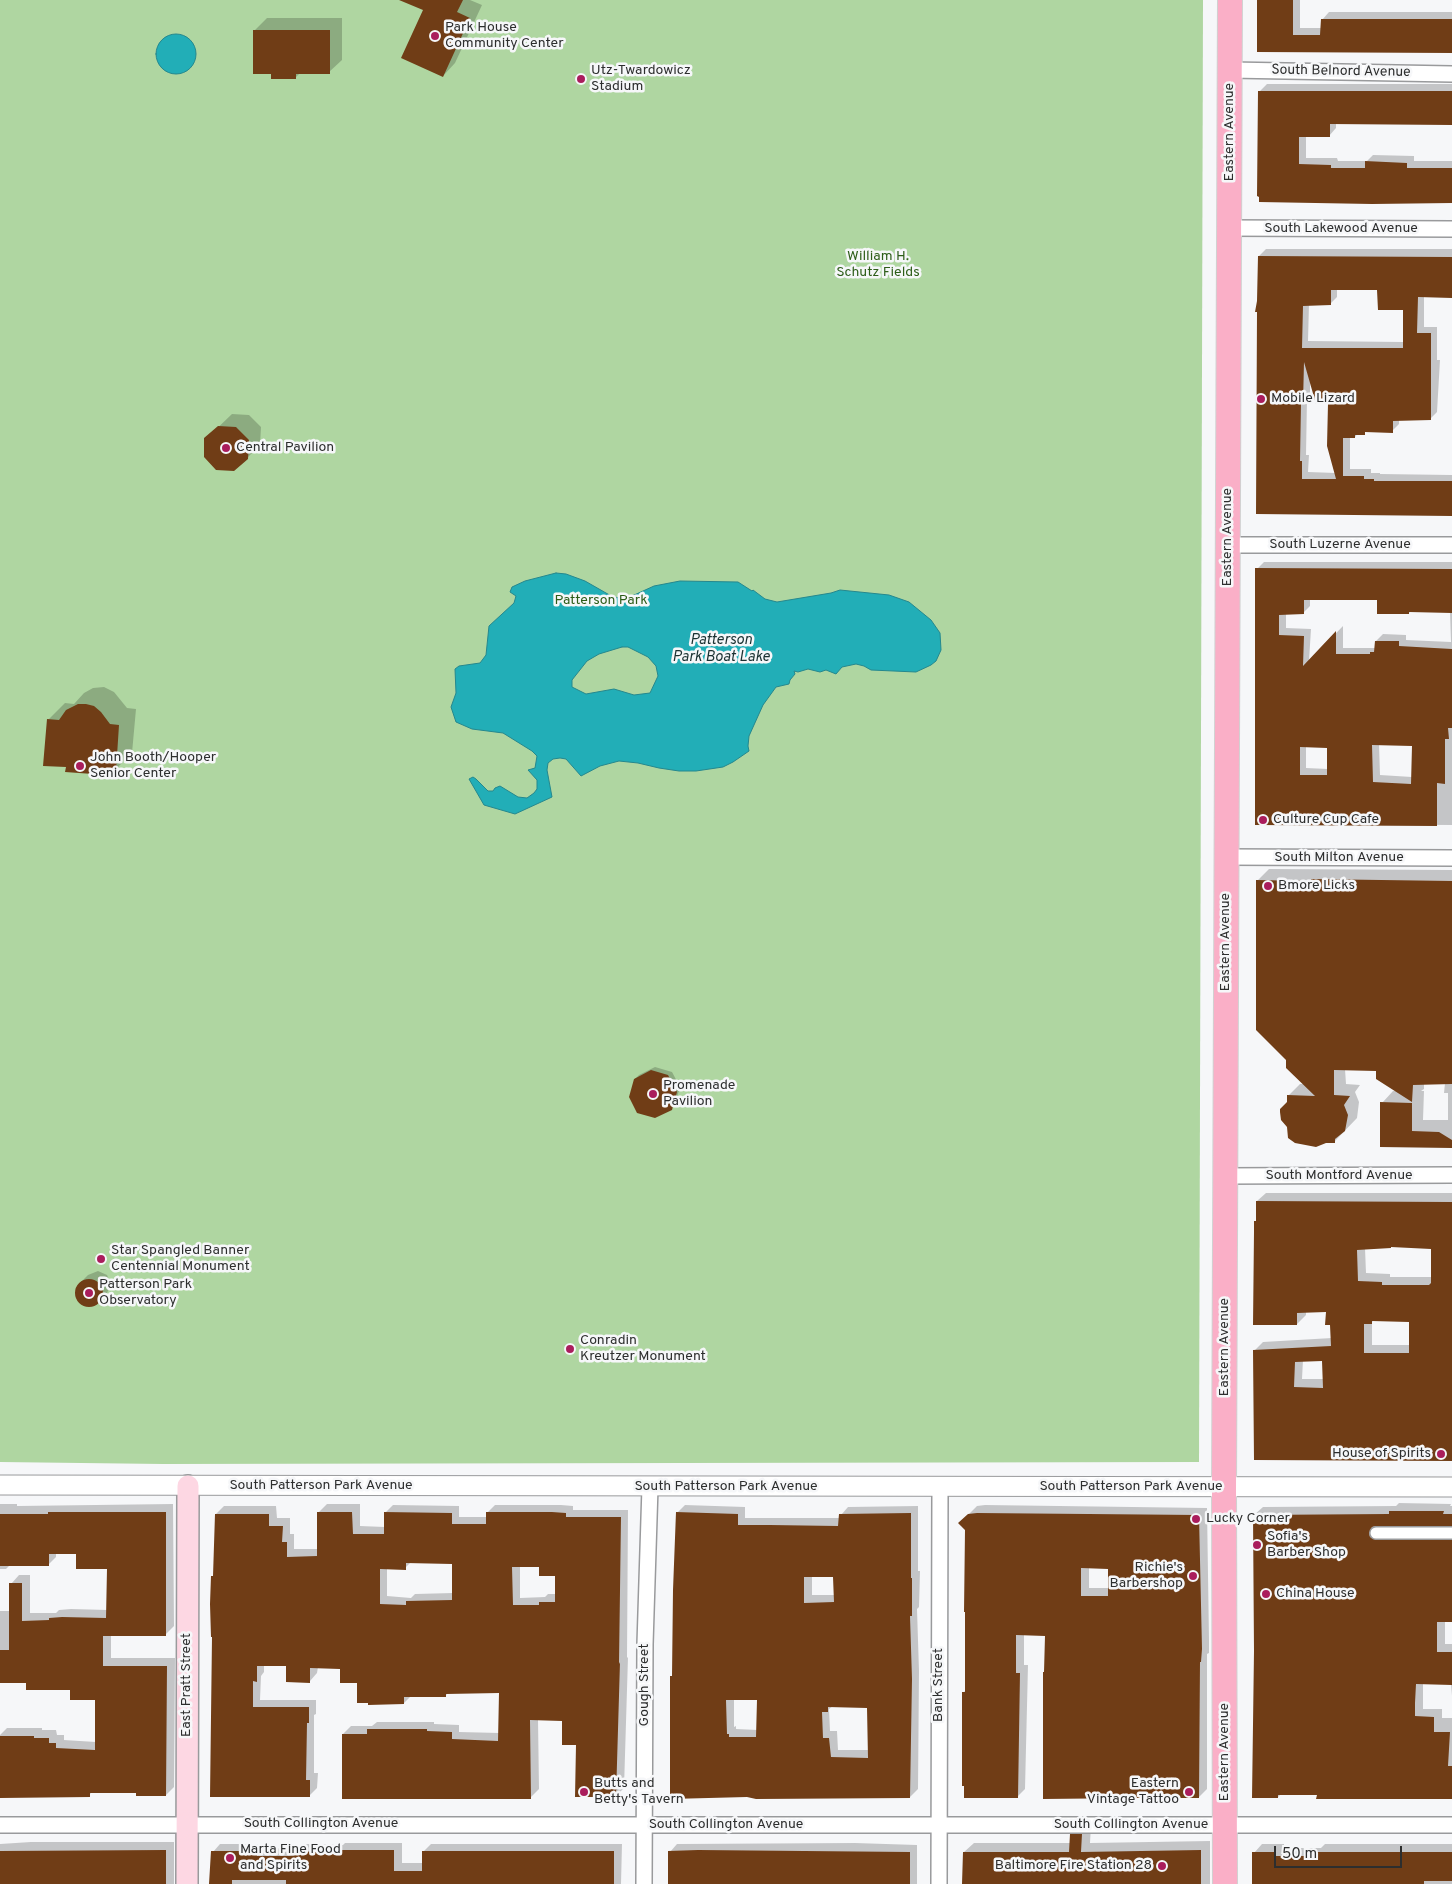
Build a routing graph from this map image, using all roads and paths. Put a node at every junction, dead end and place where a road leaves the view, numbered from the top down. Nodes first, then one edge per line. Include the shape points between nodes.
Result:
1 (1230, 0) edge
2 (1230, 70) junction
3 (1452, 74) edge
4 (1229, 228) junction
5 (1452, 229) edge
6 (1228, 544) junction
7 (1452, 545) edge
8 (1226, 857) junction
9 (1452, 858) edge
10 (1452, 1175) edge
11 (1225, 1176) junction
12 (0, 1485) edge
13 (188, 1486) junction
14 (650, 1487) junction
15 (940, 1487) junction
16 (1452, 1487) edge
17 (1224, 1488) junction
18 (1376, 1533) dead end
19 (1452, 1533) edge
20 (187, 1824) junction
21 (0, 1825) edge
22 (645, 1825) junction
23 (939, 1825) junction
24 (1225, 1825) junction
25 (1452, 1825) edge
26 (187, 1884) edge
27 (644, 1884) edge
28 (939, 1884) edge
29 (1225, 1884) edge

1 - 2 main road, Eastern Avenue
2 - 3 street, South Belnord Avenue
2 - 4 main road, Eastern Avenue
4 - 5 street, South Lakewood Avenue
4 - 6 main road, Eastern Avenue
6 - 7 street, South Luzerne Avenue
6 - 8 main road, Eastern Avenue
8 - 9 street, South Milton Avenue
8 - 11 main road, Eastern Avenue
10 - 11 street, South Montford Avenue
11 - 17 main road, Eastern Avenue
12 - 13 street, South Patterson Park Avenue
13 - 14 street, South Patterson Park Avenue
13 - 20 main road, East Pratt Street
14 - 15 street, South Patterson Park Avenue
14 - 22 street, Gough Street via 645,1644
15 - 17 street, South Patterson Park Avenue
15 - 23 street, Bank Street
16 - 17 street, South Patterson Park Avenue
17 - 24 main road, Eastern Avenue
18 - 19 street
20 - 21 street, South Collington Avenue
20 - 22 street, South Collington Avenue
20 - 26 main road, East Pratt Street
22 - 23 street, South Collington Avenue
22 - 27 street, Gough Street
23 - 24 street, South Collington Avenue
23 - 28 street, Bank Street
24 - 25 street, South Collington Avenue
24 - 29 main road, Eastern Avenue

